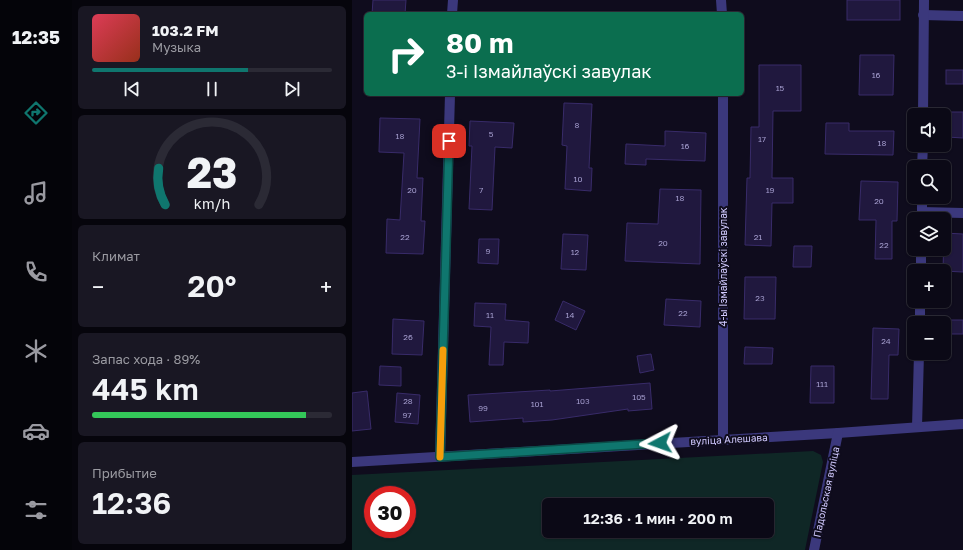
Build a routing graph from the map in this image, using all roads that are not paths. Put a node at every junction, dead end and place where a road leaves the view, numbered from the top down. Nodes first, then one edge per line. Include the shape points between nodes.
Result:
1 (453, 0) edge
2 (721, 0) edge
3 (924, 0) edge
4 (452, 12) edge
5 (722, 12) edge
6 (923, 15) junction
7 (963, 16) edge
8 (450, 96) edge
9 (724, 96) edge
10 (923, 108) edge
11 (963, 212) edge
12 (951, 213) edge
13 (919, 360) edge
14 (963, 424) edge
15 (917, 427) junction
16 (838, 433) junction
17 (722, 439) junction
18 (440, 457) junction
19 (352, 462) edge
20 (814, 550) edge

1 - 4 street
2 - 5 street
3 - 6 street
6 - 7 street
6 - 10 street
8 - 18 street
9 - 17 street, 4-ы Ізмайлаўскі завулак
11 - 12 street
13 - 15 street
14 - 15 street, вуліца Алешава
15 - 16 street, вуліца Алешава
16 - 17 street, вуліца Алешава
16 - 20 street, Падольская вуліца
17 - 18 street, вуліца Алешава
18 - 19 street, вуліца Алешава

